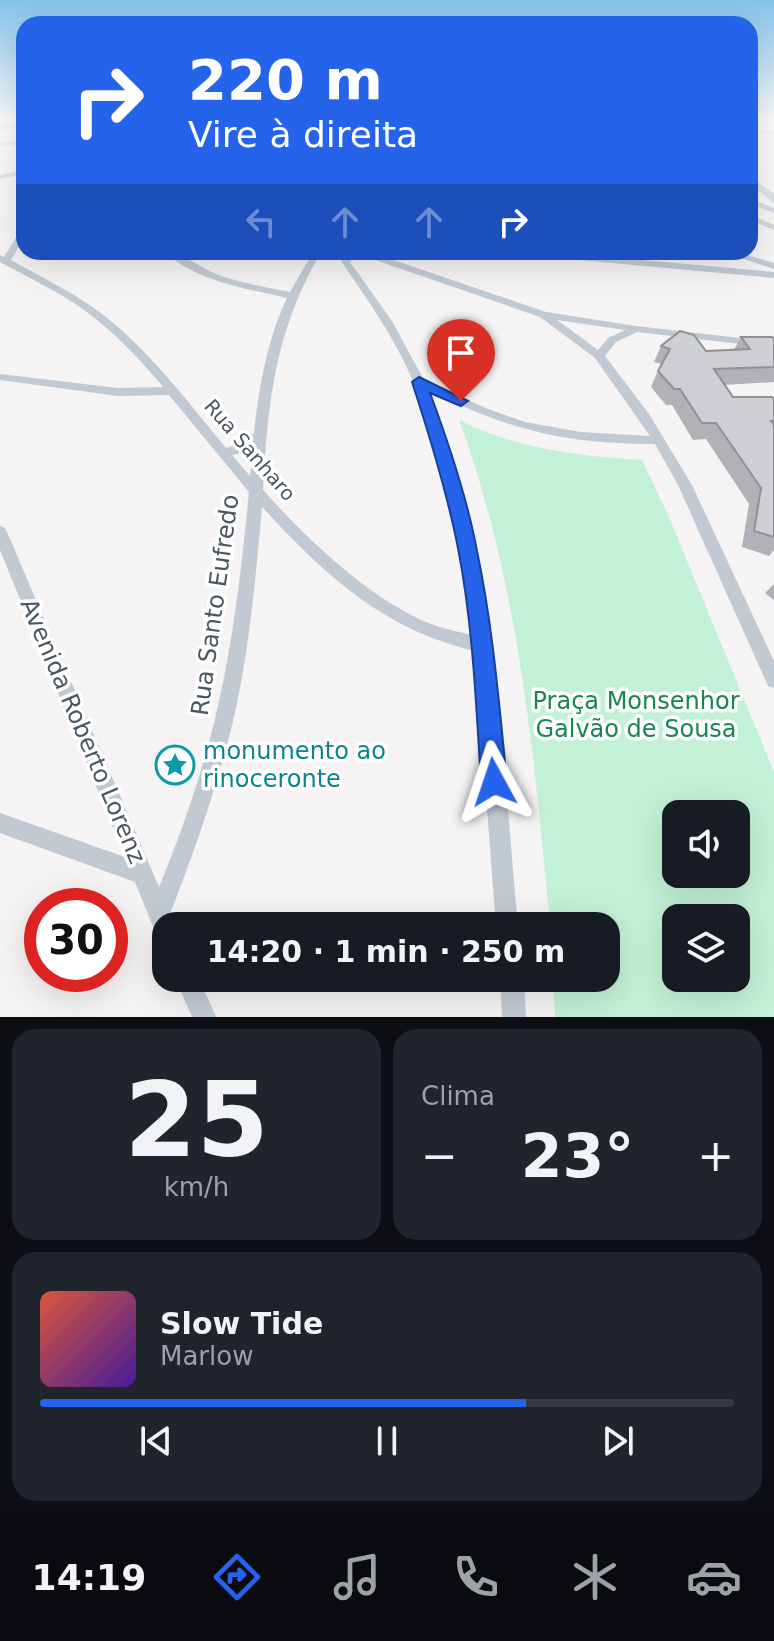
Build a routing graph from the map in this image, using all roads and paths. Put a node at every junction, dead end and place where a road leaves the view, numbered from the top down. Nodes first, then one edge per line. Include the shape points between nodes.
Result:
1 (758, 186) edge
2 (774, 200) edge
3 (16, 242) edge
4 (3, 260) edge
5 (181, 260) edge
6 (313, 260) edge
7 (348, 260) edge
8 (384, 260) edge
9 (612, 260) edge
10 (774, 275) edge
11 (293, 296) junction
12 (544, 315) junction
13 (636, 329) junction
14 (774, 345) edge
15 (599, 356) junction
16 (0, 377) edge
17 (17, 380) junction
18 (419, 382) junction
19 (0, 390) edge
20 (173, 391) junction
21 (259, 436) junction
22 (659, 440) junction
23 (223, 453) junction
24 (256, 491) junction
25 (2, 541) edge
26 (483, 645) junction
27 (774, 680) edge
28 (0, 823) edge
29 (142, 874) junction
30 (158, 912) edge
31 (165, 912) edge
32 (506, 912) edge
33 (193, 992) edge
34 (513, 992) edge
35 (204, 1017) edge
36 (514, 1017) edge

1 - 2 main road
3 - 4 street
4 - 20 street, Rua Sanharo via 97,314
5 - 11 street via 218,278
6 - 11 street, Rua Santo Eufredo
7 - 18 street
8 - 12 street
9 - 10 street
11 - 21 street, Rua Santo Eufredo via 266,373
12 - 13 street
12 - 15 street
13 - 14 street
13 - 15 street via 612,340
15 - 22 street
16 - 17 street
17 - 19 street
17 - 20 street via 118,392
18 - 22 street via 531,428 589,438
18 - 26 street via 455,493
20 - 23 street, Rua Sanharo
21 - 23 street via 244,448
21 - 24 street, Rua Santo Eufredo
22 - 27 street via 685,485
23 - 24 street, Rua Sanharo
24 - 26 street, Rua Sanharo via 322,557 381,605 421,627
24 - 31 street, Rua Santo Eufredo via 240,637 224,722
25 - 29 street, Avenida Roberto Lorenz
26 - 32 street
28 - 29 street
29 - 30 street, Avenida Roberto Lorenz
33 - 35 street
34 - 36 street

